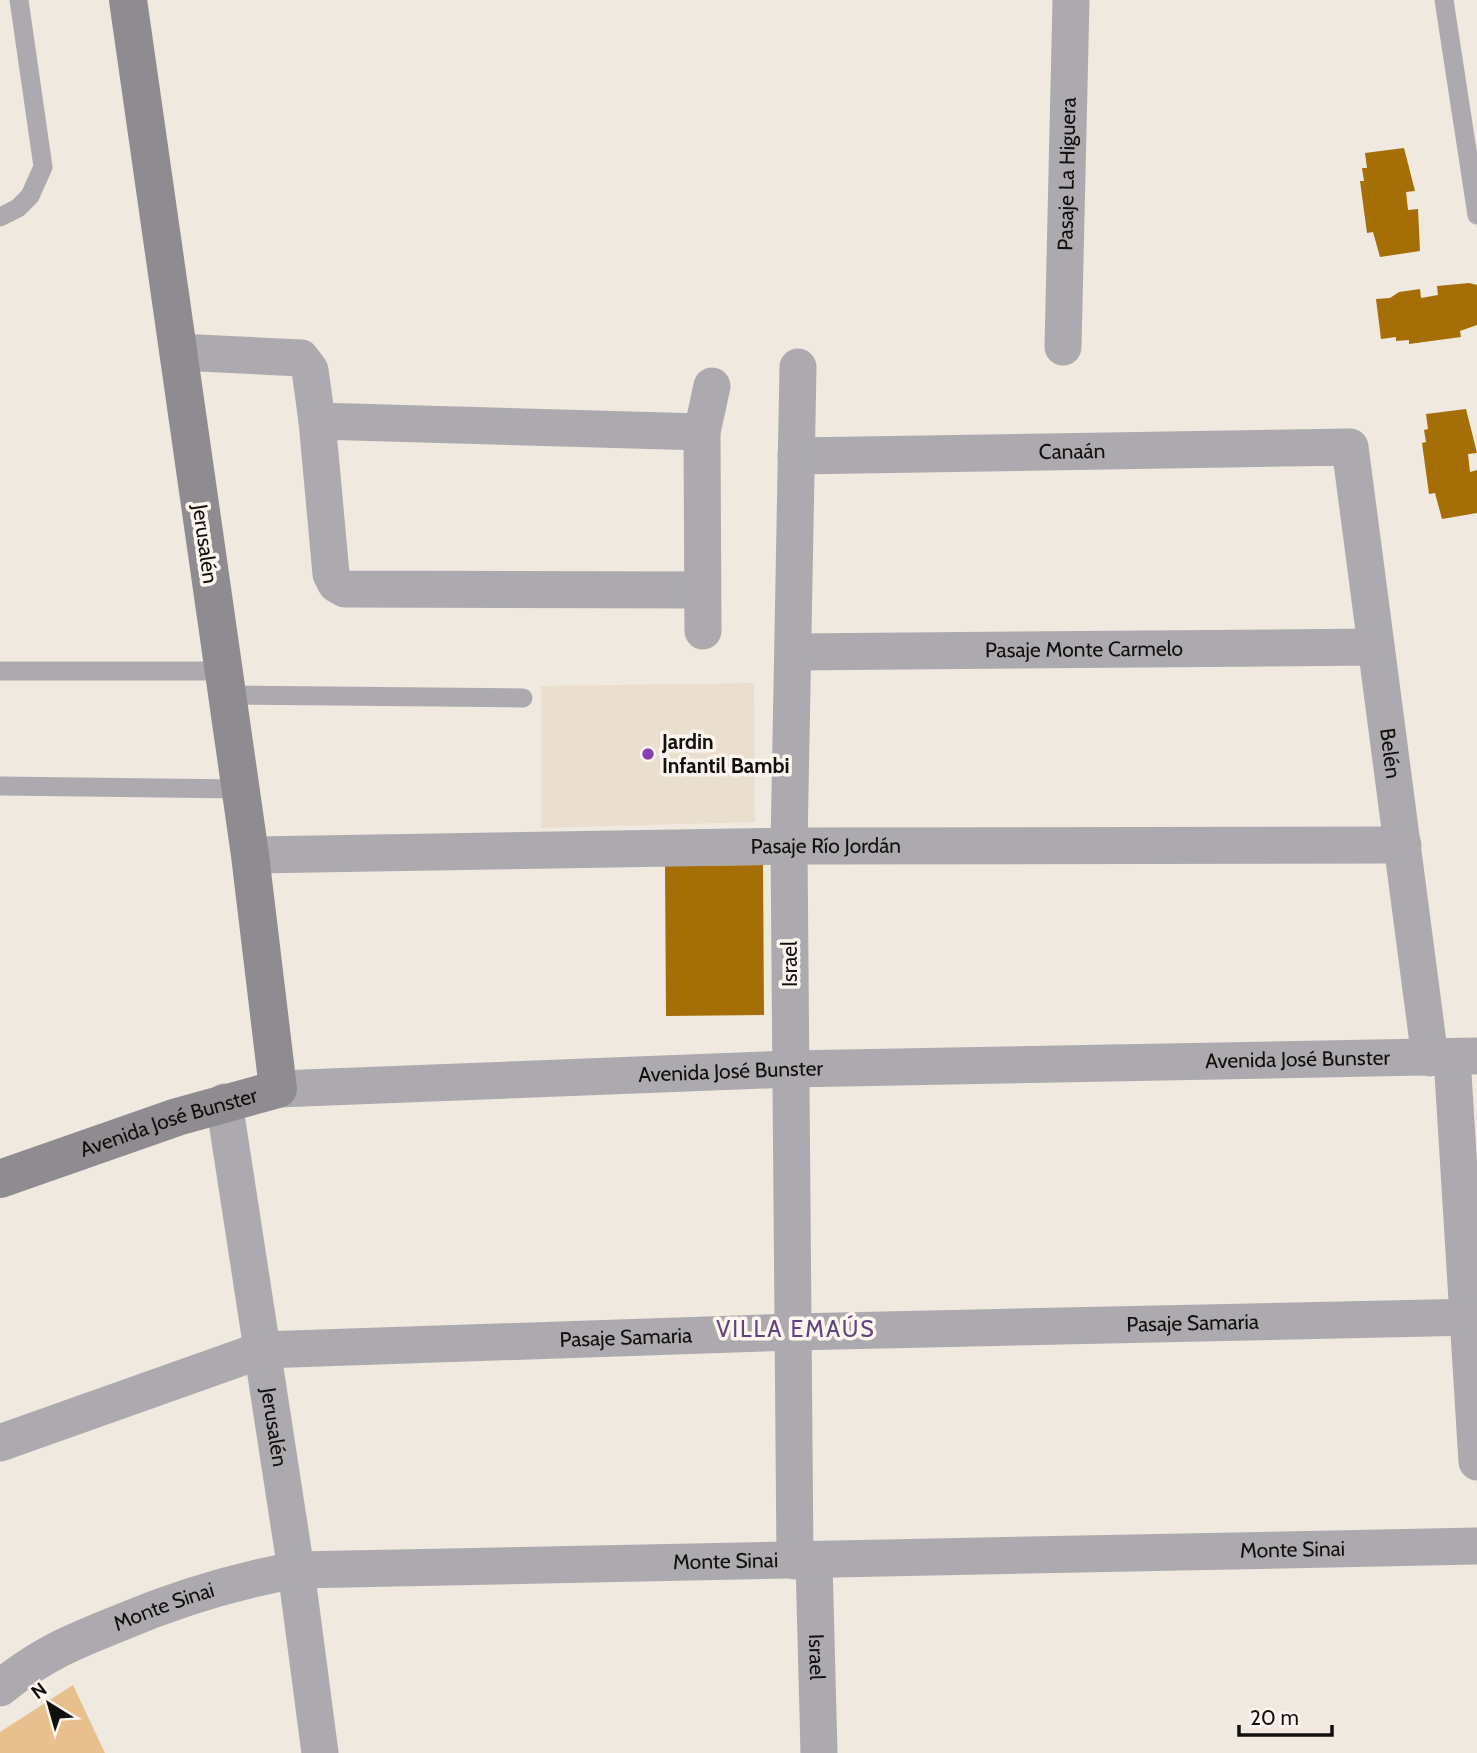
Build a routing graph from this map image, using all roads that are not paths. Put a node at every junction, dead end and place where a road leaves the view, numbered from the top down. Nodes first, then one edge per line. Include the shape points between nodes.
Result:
1 (19, 0) edge
2 (128, 0) edge
3 (1071, 0) edge
4 (1444, 0) edge
5 (1477, 215) edge
6 (0, 217) edge
7 (1063, 347) dead end
8 (178, 352) junction
9 (797, 367) dead end
10 (712, 386) dead end
11 (317, 421) junction
12 (702, 432) junction
13 (1350, 447) joint
14 (796, 456) junction
15 (701, 590) junction
16 (702, 631) dead end
17 (1376, 647) junction
18 (794, 652) junction
19 (0, 671) edge
20 (225, 683) junction
21 (523, 698) dead end
22 (0, 786) edge
23 (241, 789) junction
24 (1402, 845) junction
25 (789, 846) junction
26 (250, 855) junction
27 (1453, 1057) edge
28 (791, 1069) junction
29 (278, 1088) junction
30 (224, 1102) junction
31 (0, 1179) edge
32 (1472, 1317) edge
33 (793, 1332) junction
34 (262, 1350) junction
35 (0, 1443) edge
36 (1477, 1462) edge
37 (1477, 1546) edge
38 (804, 1561) junction
39 (296, 1570) junction
40 (0, 1688) edge
41 (320, 1753) edge
42 (820, 1753) edge

1 - 6 lane via 43,167 30,196
2 - 8 street, Jerusalén
3 - 7 street, Pasaje La Higuera
4 - 5 lane
8 - 11 street via 301,358 310,370
8 - 20 street, Jerusalén
9 - 14 street, Israel
10 - 12 street
11 - 12 street
11 - 15 street via 331,574 345,589
12 - 15 street
13 - 14 street, Canaán
13 - 17 street, Belén
14 - 18 street, Israel
15 - 16 street
17 - 18 street, Pasaje Monte Carmelo
17 - 24 street, Belén
18 - 25 street, Israel
19 - 20 lane
20 - 21 lane
20 - 23 street, Jerusalén
22 - 23 lane
23 - 26 street, Jerusalén
24 - 25 street, Pasaje Río Jordán
24 - 27 street, Belén
25 - 26 street, Pasaje Río Jordán
25 - 28 street, Israel
26 - 29 street, Jerusalén
27 - 28 street, Avenida José Bunster
27 - 32 street, Belén
28 - 29 street, Avenida José Bunster
28 - 33 street, Israel
29 - 30 street, Avenida José Bunster
30 - 31 street, Avenida José Bunster
30 - 34 street, Jerusalén
32 - 33 street, Pasaje Samaria
32 - 36 street, Belén
33 - 34 street, Pasaje Samaria
33 - 38 street, Israel
34 - 35 street, Pasaje Samaria
34 - 39 street, Jerusalén
37 - 38 street, Monte Sinai
38 - 39 street, Monte Sinai
38 - 42 street, Israel
39 - 40 street, Monte Sinai via 240,1580 163,1604 64,1644
39 - 41 street, Jerusalén

